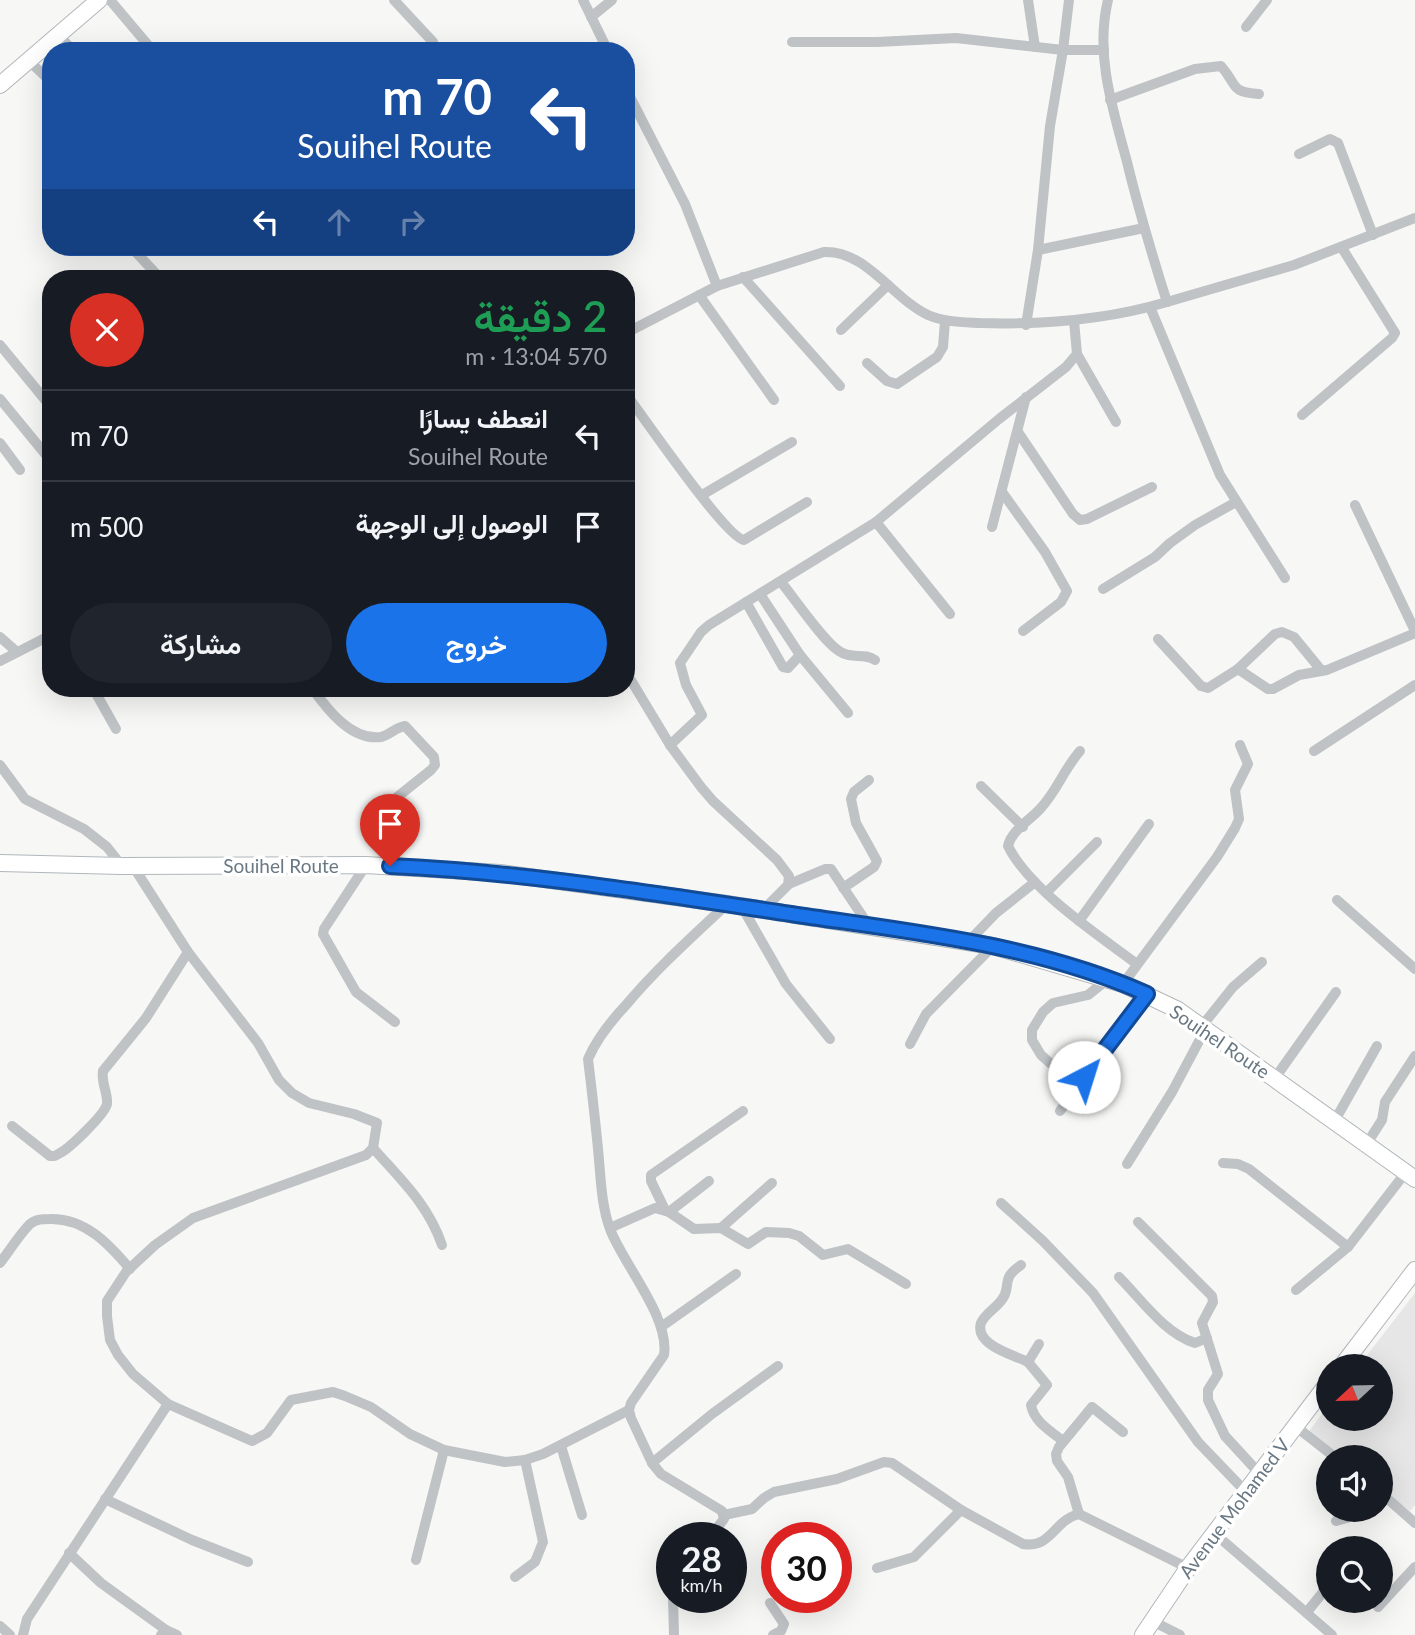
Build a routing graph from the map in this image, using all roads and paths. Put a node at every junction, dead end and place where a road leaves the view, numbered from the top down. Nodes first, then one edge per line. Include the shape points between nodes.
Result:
1 (99, 0) edge
2 (110, 0) edge
3 (394, 0) edge
4 (583, 0) edge
5 (612, 0) edge
6 (1028, 0) edge
7 (1069, 0) edge
8 (1108, 0) edge
9 (1267, 0) edge
10 (591, 17) junction
11 (1246, 27) dead end
12 (59, 34) junction
13 (50, 42) edge
14 (66, 42) edge
15 (145, 42) edge
16 (433, 42) dead end
17 (604, 42) edge
18 (792, 42) dead end
19 (1035, 47) junction
20 (42, 49) edge
21 (1063, 50) junction
22 (1104, 50) junction
23 (29, 61) junction
24 (42, 73) edge
25 (0, 85) edge
26 (1259, 94) dead end
27 (1110, 100) junction
28 (635, 107) edge
29 (1299, 155) dead end
30 (1415, 218) edge
31 (1144, 228) junction
32 (1373, 235) junction
33 (1342, 248) junction
34 (1038, 250) junction
35 (139, 256) edge
36 (153, 270) edge
37 (743, 277) junction
38 (888, 285) junction
39 (717, 286) junction
40 (699, 295) junction
41 (1167, 302) junction
42 (1150, 307) junction
43 (945, 321) junction
44 (1074, 321) junction
45 (1026, 325) junction
46 (635, 328) edge
47 (842, 330) dead end
48 (0, 345) edge
49 (1077, 354) junction
50 (867, 363) dead end
51 (840, 386) dead end
52 (42, 396) edge
53 (0, 399) edge
54 (774, 400) dead end
55 (1022, 401) junction
56 (635, 406) edge
57 (1301, 415) dead end
58 (1116, 422) dead end
59 (1018, 432) junction
60 (792, 442) dead end
61 (0, 443) edge
62 (42, 450) edge
63 (20, 470) dead end
64 (1152, 487) dead end
65 (1002, 492) junction
66 (702, 495) junction
67 (807, 502) dead end
68 (1236, 502) junction
69 (1355, 505) dead end
70 (876, 522) junction
71 (992, 527) dead end
72 (1285, 578) dead end
73 (781, 582) junction
74 (1103, 589) dead end
75 (760, 594) junction
76 (746, 602) junction
77 (950, 614) dead end
78 (1023, 631) dead end
79 (1415, 632) edge
80 (0, 637) edge
81 (1158, 639) dead end
82 (42, 640) edge
83 (17, 652) junction
84 (800, 655) junction
85 (875, 660) dead end
86 (0, 662) edge
87 (1238, 669) junction
88 (1321, 670) junction
89 (1415, 685) edge
90 (635, 687) edge
91 (98, 697) edge
92 (320, 697) edge
93 (848, 713) dead end
94 (116, 729) dead end
95 (670, 745) junction
96 (1240, 746) dead end
97 (1080, 751) dead end
98 (1314, 751) dead end
99 (0, 765) edge
100 (869, 780) dead end
101 (981, 786) dead end
102 (1149, 824) dead end
103 (1023, 827) junction
104 (1097, 842) dead end
105 (0, 863) edge
106 (366, 865) junction
107 (127, 866) junction
108 (390, 866) junction
109 (1035, 882) junction
110 (789, 884) junction
111 (843, 888) junction
112 (1046, 892) junction
113 (1337, 900) dead end
114 (735, 906) junction
115 (763, 910) junction
116 (1079, 921) junction
117 (869, 926) junction
118 (969, 941) junction
119 (993, 946) junction
120 (188, 952) junction
121 (1262, 961) dead end
122 (1137, 964) junction
123 (1415, 969) edge
124 (1115, 981) junction
125 (1336, 992) dead end
126 (1147, 994) junction
127 (395, 1023) dead end
128 (1204, 1027) junction
129 (830, 1039) dead end
130 (910, 1044) dead end
131 (1377, 1046) dead end
132 (1415, 1056) edge
133 (1050, 1063) dead end
134 (1275, 1078) junction
135 (743, 1111) dead end
136 (1060, 1111) dead end
137 (1334, 1122) junction
138 (12, 1126) dead end
139 (1366, 1145) junction
140 (373, 1148) junction
141 (1223, 1163) dead end
142 (1127, 1164) dead end
143 (1410, 1176) edge
144 (709, 1181) dead end
145 (772, 1183) dead end
146 (1001, 1203) dead end
147 (667, 1211) junction
148 (1138, 1222) dead end
149 (610, 1228) junction
150 (721, 1228) junction
151 (442, 1245) dead end
152 (1348, 1247) junction
153 (0, 1263) edge
154 (1021, 1265) dead end
155 (130, 1269) junction
156 (1415, 1270) edge
157 (736, 1274) dead end
158 (1119, 1276) dead end
159 (906, 1284) dead end
160 (1296, 1290) dead end
161 (661, 1327) junction
162 (1207, 1338) junction
163 (1039, 1344) dead end
164 (1351, 1354) edge
165 (1028, 1362) junction
166 (778, 1366) dead end
167 (1316, 1399) edge
168 (168, 1404) junction
169 (629, 1410) junction
170 (1295, 1426) junction
171 (1123, 1432) dead end
172 (1063, 1441) junction
173 (1319, 1445) edge
174 (561, 1446) junction
175 (444, 1450) junction
176 (525, 1460) junction
177 (652, 1464) junction
178 (1259, 1473) junction
179 (1245, 1491) junction
180 (105, 1499) junction
181 (1393, 1502) edge
182 (961, 1510) junction
183 (582, 1514) dead end
184 (724, 1514) junction
185 (1079, 1514) junction
186 (1413, 1516) edge
187 (722, 1522) edge
188 (1214, 1533) junction
189 (69, 1553) junction
190 (416, 1560) dead end
191 (248, 1562) dead end
192 (1415, 1567) edge
193 (877, 1568) dead end
194 (1188, 1568) junction
195 (515, 1577) dead end
196 (1393, 1591) edge
197 (1316, 1601) edge
198 (1307, 1612) junction
199 (673, 1613) edge
200 (777, 1613) edge
201 (1152, 1621) junction
202 (0, 1626) edge
203 (168, 1633) edge
204 (10, 1635) edge
205 (23, 1635) edge
206 (674, 1635) edge
207 (773, 1635) edge
208 (1143, 1635) edge
209 (1180, 1635) edge
210 (1332, 1635) edge

1 - 12 main road
2 - 15 street
3 - 16 street
4 - 10 street
5 - 10 street
6 - 19 street
7 - 21 street
8 - 22 street
9 - 11 street
10 - 17 street
12 - 13 main road
12 - 14 street
18 - 19 street via 956,38
19 - 21 street
20 - 23 main road
21 - 22 street
21 - 34 street
22 - 27 street
23 - 24 street
23 - 25 main road
26 - 27 street via 1237,90 1221,66 1195,69
27 - 31 street
28 - 39 street via 685,204
29 - 32 street via 1329,139 1338,143
30 - 32 street
31 - 34 street
31 - 41 street
32 - 33 street
33 - 41 street
33 - 57 street via 1395,333
34 - 45 street
35 - 36 street
37 - 38 street via 832,251 856,260
37 - 39 street
37 - 51 street
38 - 43 street via 922,312
38 - 47 street
39 - 40 street
40 - 46 street
40 - 54 street
41 - 42 street
42 - 44 street
42 - 68 street via 1211,456
43 - 45 street
43 - 50 street via 943,347 937,357 897,384
44 - 45 street
44 - 49 street
48 - 52 street
49 - 55 street
49 - 58 street
53 - 62 street
55 - 59 street
55 - 70 street
56 - 66 street
59 - 64 street via 1080,520
59 - 65 street
60 - 66 street
61 - 63 street
65 - 71 street
65 - 78 street via 1067,591 1061,602
66 - 67 street via 741,540
68 - 72 street
68 - 74 street
69 - 79 street
70 - 73 street
70 - 77 street
73 - 75 street
73 - 85 street via 834,648 850,657
75 - 76 street
75 - 84 street
76 - 84 street via 783,667 788,668
76 - 95 street via 701,632 682,658 686,685 702,715
79 - 88 street
80 - 83 street
81 - 87 street via 1205,688
82 - 83 street
83 - 86 street
84 - 93 street
87 - 88 street via 1268,689
87 - 88 street via 1282,632 1294,638
89 - 98 street
90 - 95 street
91 - 94 street
92 - 108 street via 354,731 382,737 405,726 434,757 435,765 385,808
95 - 110 street via 713,801 777,860 789,876
96 - 122 street via 1248,765 1235,790 1239,820 1217,858
97 - 103 street via 1046,803
99 - 107 street via 25,799 84,829
100 - 111 street via 851,799 856,823 877,861
101 - 103 street
102 - 116 street
103 - 109 street via 1008,846
104 - 112 street
105 - 107 main road, Souihel Route
106 - 107 main road, Souihel Route
106 - 108 main road, Souihel Route
106 - 127 street via 323,934 356,992
107 - 120 street
108 - 114 main road, Souihel Route via 500,873
109 - 112 street
109 - 118 street
110 - 111 street via 828,868
110 - 115 street
111 - 117 street
112 - 116 street
113 - 123 street
114 - 115 main road, Souihel Route
114 - 129 street via 786,984
114 - 149 street via 649,977 588,1059
115 - 117 main road, Souihel Route
116 - 122 street
117 - 118 main road, Souihel Route
118 - 119 main road, Souihel Route
119 - 124 main road, Souihel Route
119 - 130 street via 926,1014
120 - 138 street via 146,1018 103,1071 104,1112 64,1152 50,1156
120 - 140 street via 258,1043 279,1080 309,1102 377,1124
121 - 128 street via 1233,987
122 - 124 street
124 - 126 main road, Souihel Route
124 - 133 street via 1088,995 1053,1003 1043,1012 1032,1030 1032,1040
125 - 134 street
126 - 128 main road, Souihel Route
126 - 136 street
128 - 134 main road, Souihel Route
128 - 142 street via 1172,1092
131 - 137 street
132 - 139 street via 1385,1102 1382,1119
134 - 137 main road, Souihel Route
135 - 147 street via 651,1175
137 - 139 main road, Souihel Route
139 - 143 main road, Souihel Route
140 - 151 street via 418,1196
140 - 155 street via 366,1155 193,1218
141 - 152 street via 1249,1169
143 - 152 street
144 - 147 street
145 - 150 street
146 - 179 street via 1093,1293 1198,1443
147 - 149 street via 649,1209
147 - 150 street via 694,1229
148 - 162 street via 1212,1296 1202,1323
149 - 161 street
150 - 159 street via 748,1244 766,1232 789,1233 820,1254 848,1249
152 - 160 street
153 - 155 street via 30,1223 60,1219 103,1239
154 - 165 street via 1010,1275 1006,1294 981,1325 981,1333 992,1346
155 - 168 street via 107,1301 110,1340 133,1374
156 - 164 main road
157 - 161 street
158 - 162 street via 1182,1337 1195,1343
161 - 169 street via 664,1355
162 - 178 street via 1218,1374 1208,1390 1208,1400 1225,1436
163 - 165 street
165 - 172 street via 1047,1385 1032,1410
166 - 177 street
167 - 170 main road, Avenue Mohamed V
168 - 175 street via 252,1441 267,1433 291,1400 333,1392 370,1407
168 - 180 street
169 - 174 street
169 - 177 street
170 - 173 street
170 - 178 main road, Avenue Mohamed V
171 - 172 street via 1092,1407
172 - 185 street via 1056,1454
174 - 176 street
174 - 183 street
175 - 176 street via 505,1462
175 - 190 street
176 - 195 street via 543,1542 535,1562
177 - 184 street
178 - 179 main road, Avenue Mohamed V
179 - 188 main road, Avenue Mohamed V
180 - 189 street
180 - 191 street
181 - 186 street
182 - 184 street via 892,1462 884,1462 837,1479 774,1492 752,1509
182 - 185 street via 1033,1546 1043,1543 1065,1518
182 - 193 street via 914,1557
184 - 187 street
185 - 194 street
188 - 194 main road, Avenue Mohamed V
188 - 198 street
189 - 203 street
189 - 205 street via 27,1619
192 - 196 street
194 - 201 main road, Avenue Mohamed V
197 - 198 street
198 - 210 street
199 - 206 street
200 - 207 street via 784,1624
201 - 208 main road, Avenue Mohamed V
201 - 209 street
202 - 204 street

